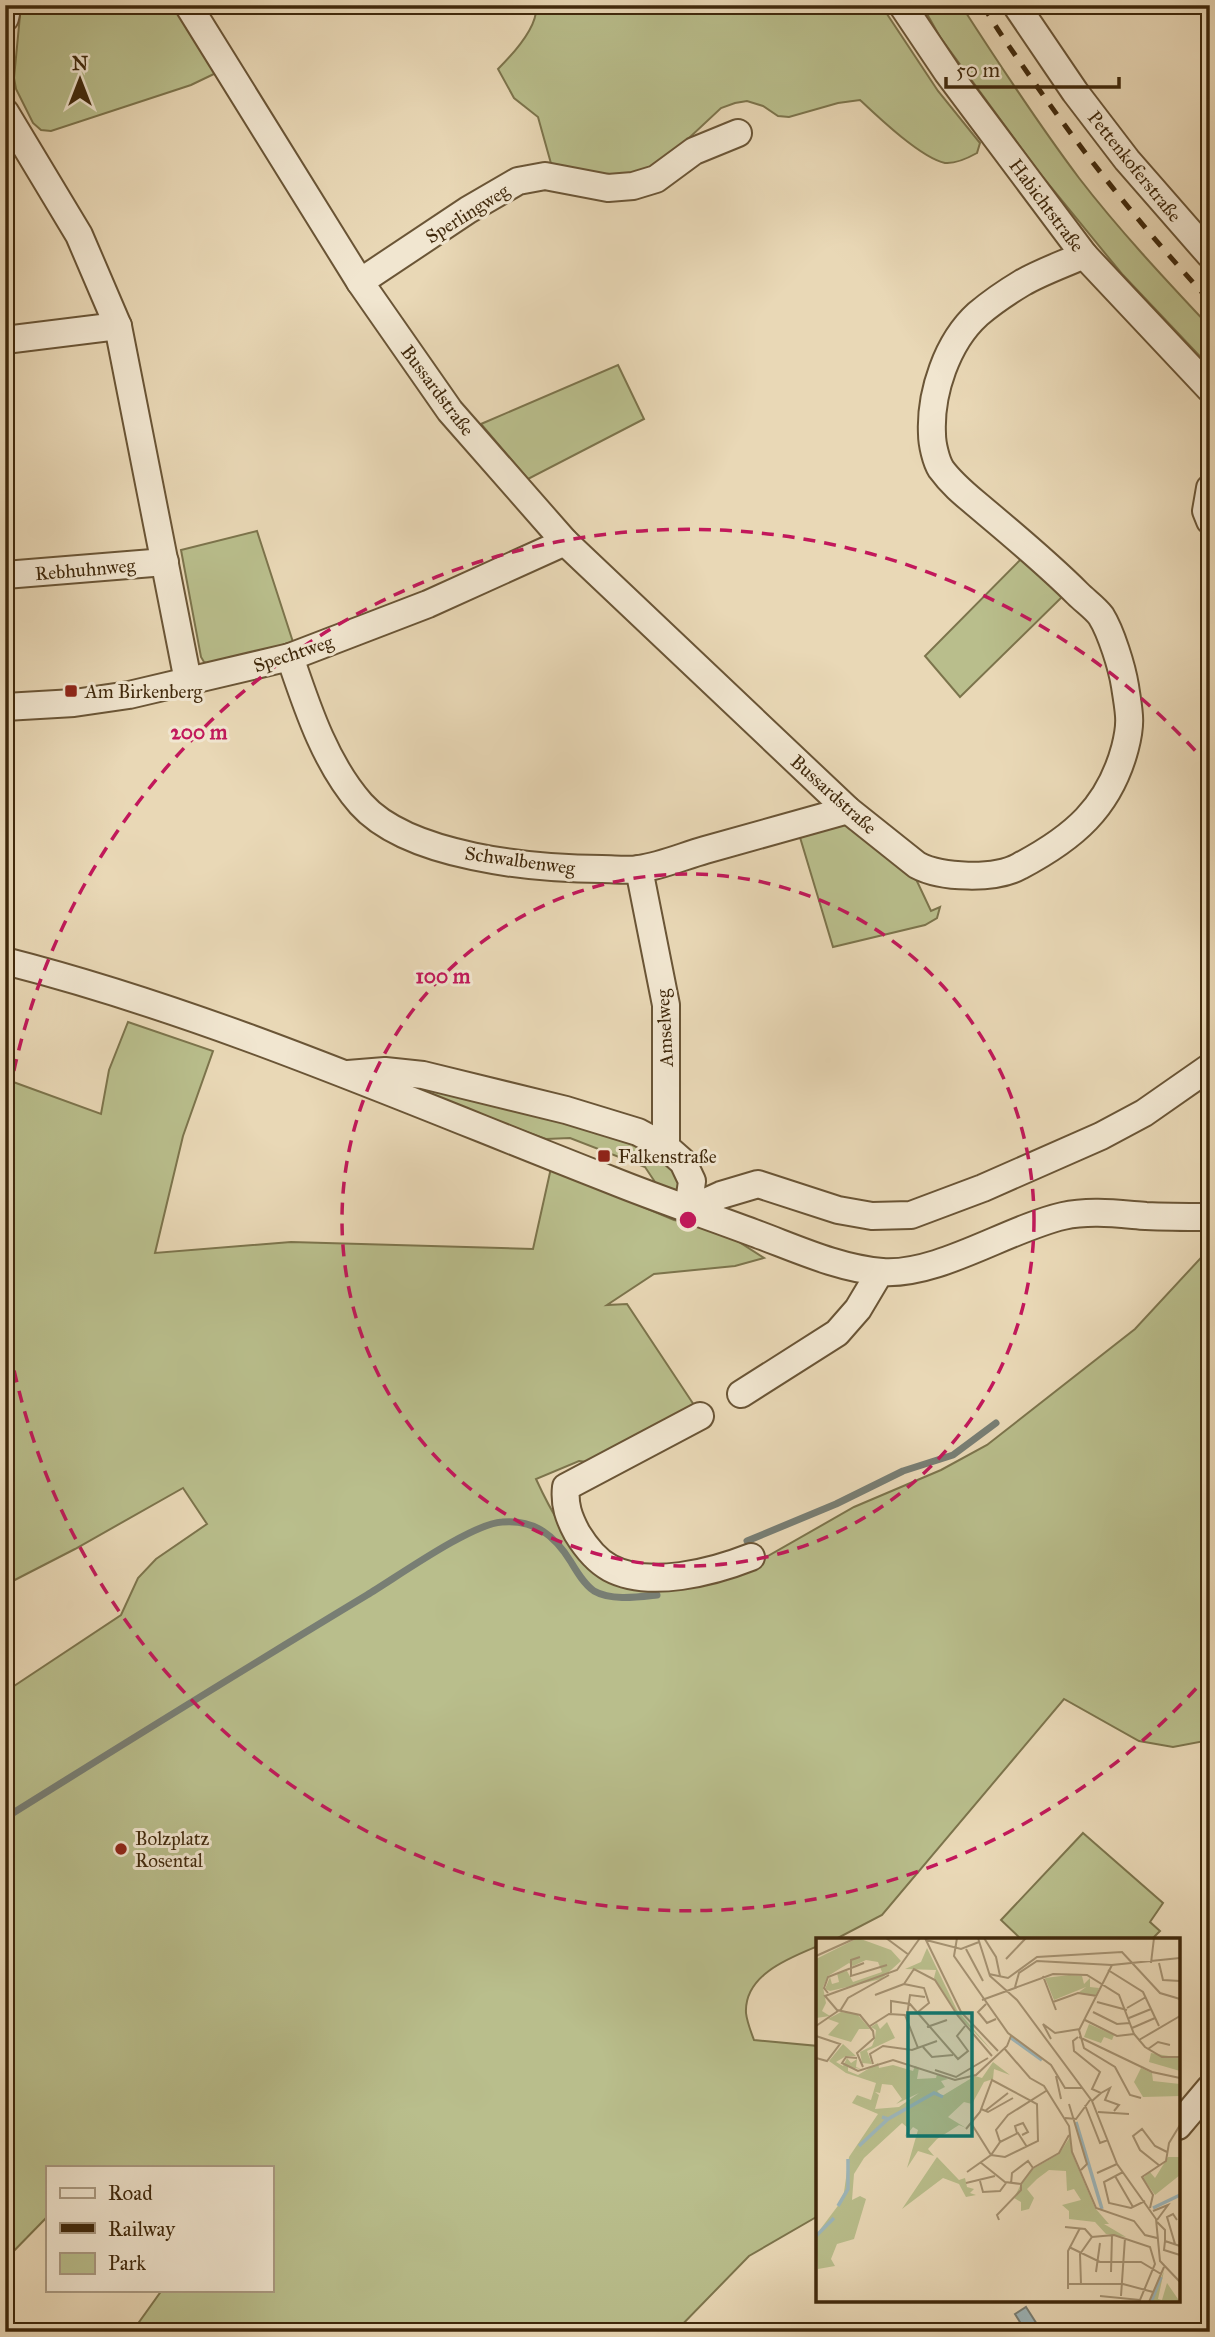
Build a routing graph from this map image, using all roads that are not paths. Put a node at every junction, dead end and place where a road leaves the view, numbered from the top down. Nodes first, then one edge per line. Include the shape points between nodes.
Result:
1 (8, 5) edge
2 (188, 5) edge
3 (902, 5) edge
4 (1016, 5) edge
5 (5, 18) edge
6 (5, 112) edge
7 (738, 133) dead end
8 (1210, 254) edge
9 (1084, 255) junction
10 (360, 282) junction
11 (118, 326) junction
12 (5, 340) edge
13 (1210, 389) edge
14 (1210, 488) edge
15 (1210, 521) edge
16 (565, 542) junction
17 (165, 562) junction
18 (5, 575) edge
19 (290, 657) junction
20 (188, 681) junction
21 (5, 706) edge
22 (848, 810) junction
23 (639, 869) junction
24 (5, 961) edge
25 (1210, 1068) edge
26 (343, 1075) junction
27 (666, 1147) junction
28 (688, 1210) junction
29 (1210, 1217) edge
30 (880, 1272) junction
31 (741, 1394) dead end
32 (700, 1416) dead end
33 (751, 1557) dead end
34 (1207, 2097) edge
35 (1180, 2124) edge

1 - 5 street
2 - 10 street, Bussardstraße
3 - 9 street, Habichtstraße
4 - 8 street, Pettenkoferstraße via 1127,160
6 - 11 street via 79,235
7 - 10 street, Sperlingweg via 694,151 656,179 633,187 608,188 545,176 518,181
9 - 13 street, Habichtstraße
9 - 22 street, Bussardstraße via 1023,282 977,314 942,371 934,398 932,436 939,467 958,488 1101,616 1122,668 1131,724 1115,779 1089,818 1020,867 999,874 920,867
10 - 16 street, Bussardstraße via 450,411
11 - 12 street
11 - 17 street
14 - 15 street via 1206,511
16 - 19 street, Spechtweg via 428,604
16 - 22 street, Bussardstraße
17 - 18 street, Rebhuhnweg
17 - 20 street
19 - 20 street, Spechtweg
19 - 23 street, Schwalbenweg via 311,717 342,779 362,806 387,825 416,839 492,860 570,869
20 - 21 street, Spechtweg via 74,703
22 - 23 street, Schwalbenweg
23 - 27 street, Amselweg via 666,1005
24 - 26 street via 87,982
25 - 28 street via 1101,1136 911,1214 873,1216 838,1210 758,1184
26 - 27 street via 385,1071 424,1075 566,1110 638,1132
26 - 28 street
27 - 28 street via 683,1162 692,1181
28 - 30 street via 827,1260
29 - 30 street via 1067,1215 915,1269
30 - 31 street via 858,1310 837,1333
32 - 33 street via 566,1487 570,1519 596,1558 620,1572 686,1575
34 - 35 street

